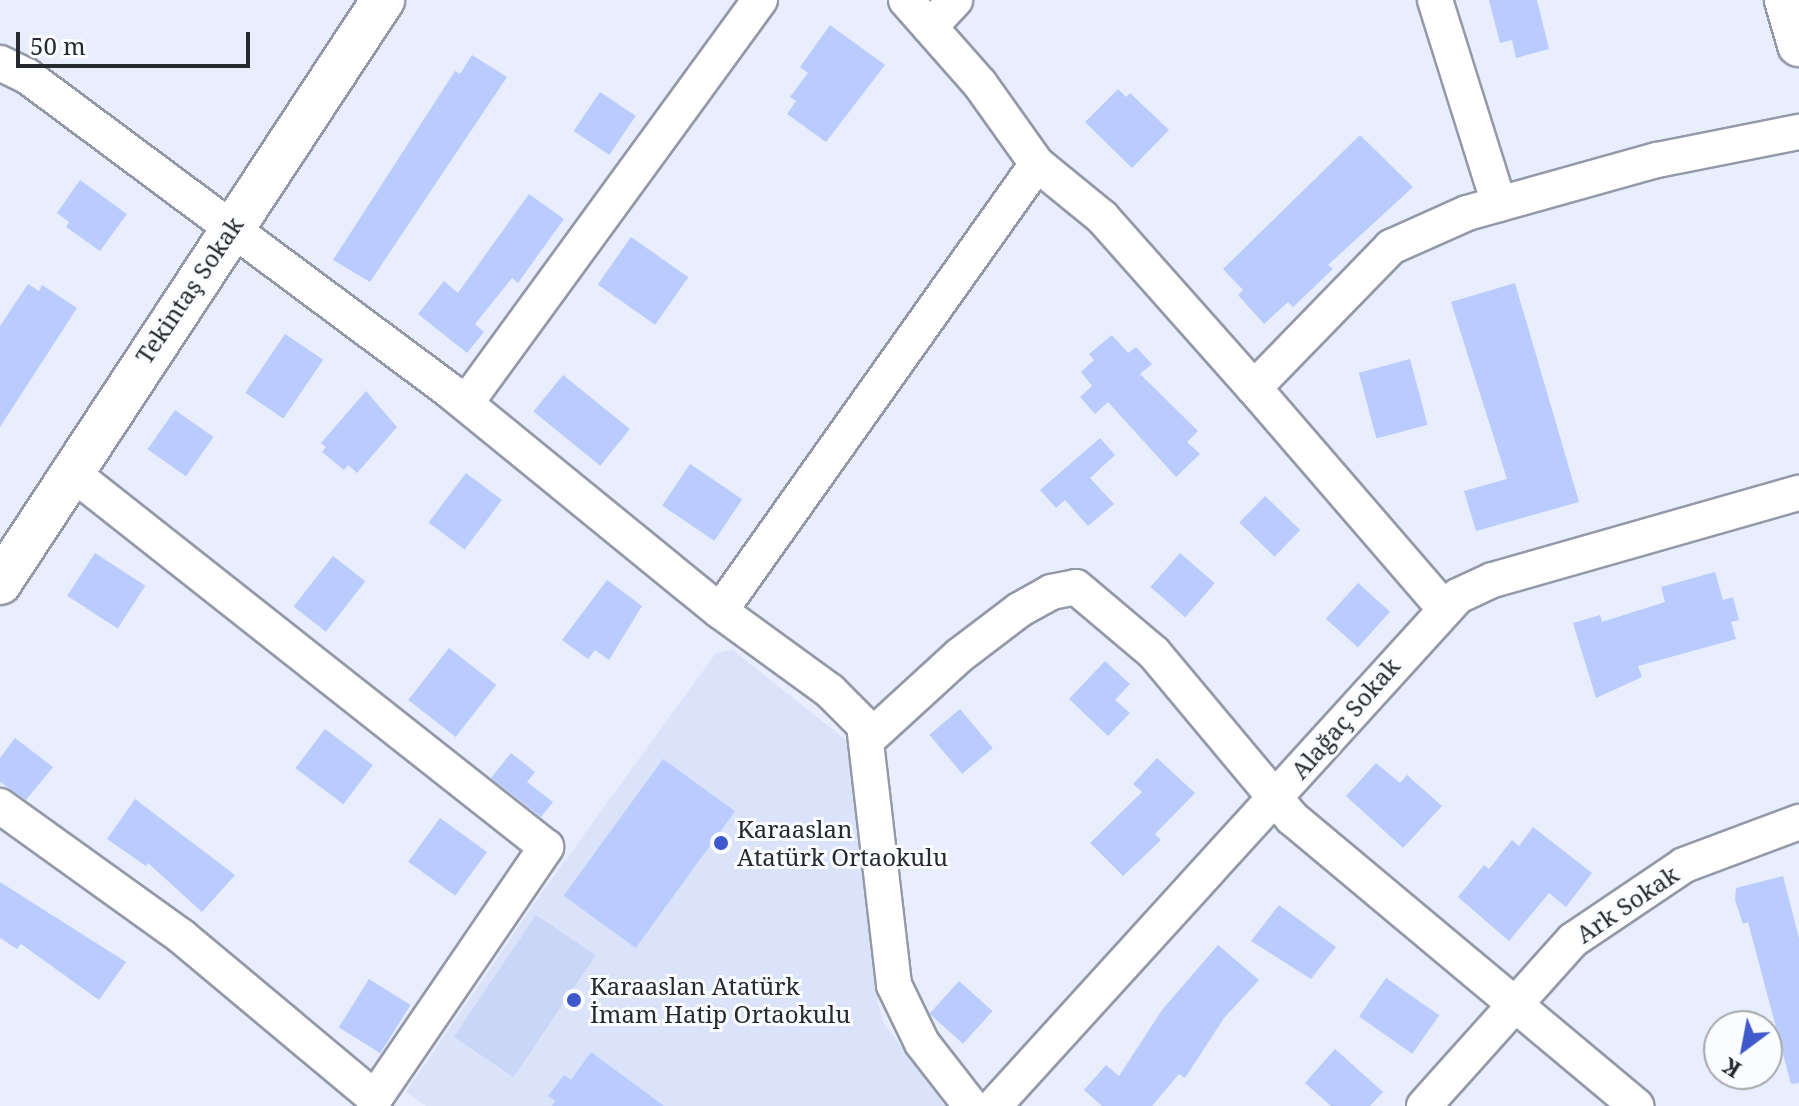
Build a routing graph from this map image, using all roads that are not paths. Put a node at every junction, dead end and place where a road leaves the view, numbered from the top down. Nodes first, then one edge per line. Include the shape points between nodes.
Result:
1 (383, 0) edge
2 (760, 0) edge
3 (906, 0) edge
4 (955, 0) edge
5 (1435, 0) edge
6 (1786, 0) edge
7 (930, 27) junction
8 (1799, 45) edge
9 (0, 63) edge
10 (1799, 132) edge
11 (1037, 164) junction
12 (1499, 204) junction
13 (231, 226) junction
14 (1254, 388) junction
15 (466, 403) junction
16 (71, 472) junction
17 (1799, 493) edge
18 (0, 583) edge
19 (1444, 608) junction
20 (720, 611) junction
21 (866, 741) junction
22 (1272, 800) junction
23 (0, 806) edge
24 (1799, 822) edge
25 (1513, 1004) junction
26 (376, 1103) edge
27 (971, 1106) edge
28 (994, 1106) edge
29 (1424, 1106) edge
30 (1637, 1106) edge

1 - 13 street, Tekintaş Sokak
2 - 15 street
3 - 7 street
4 - 7 street
5 - 12 street
6 - 8 street
7 - 11 street via 980,84
9 - 13 street via 27,76
10 - 12 street via 1657,160
11 - 14 street via 1102,217
11 - 20 street
12 - 14 street via 1391,247
13 - 15 street
13 - 16 street, Tekintaş Sokak
14 - 19 street
15 - 20 street
16 - 18 street, Tekintaş Sokak
16 - 26 street via 546,847
17 - 19 street, Alağaç Sokak via 1493,580
19 - 22 street, Alağaç Sokak
20 - 21 street via 830,691 864,725
21 - 22 street via 960,655 1019,610 1051,592 1076,587 1154,653
21 - 27 street via 894,985 922,1043
22 - 25 street
22 - 28 street, Alağaç Sokak
23 - 26 street via 181,936
24 - 25 street, Ark Sokak via 1684,865 1573,940
25 - 29 street, Ark Sokak
25 - 30 street

